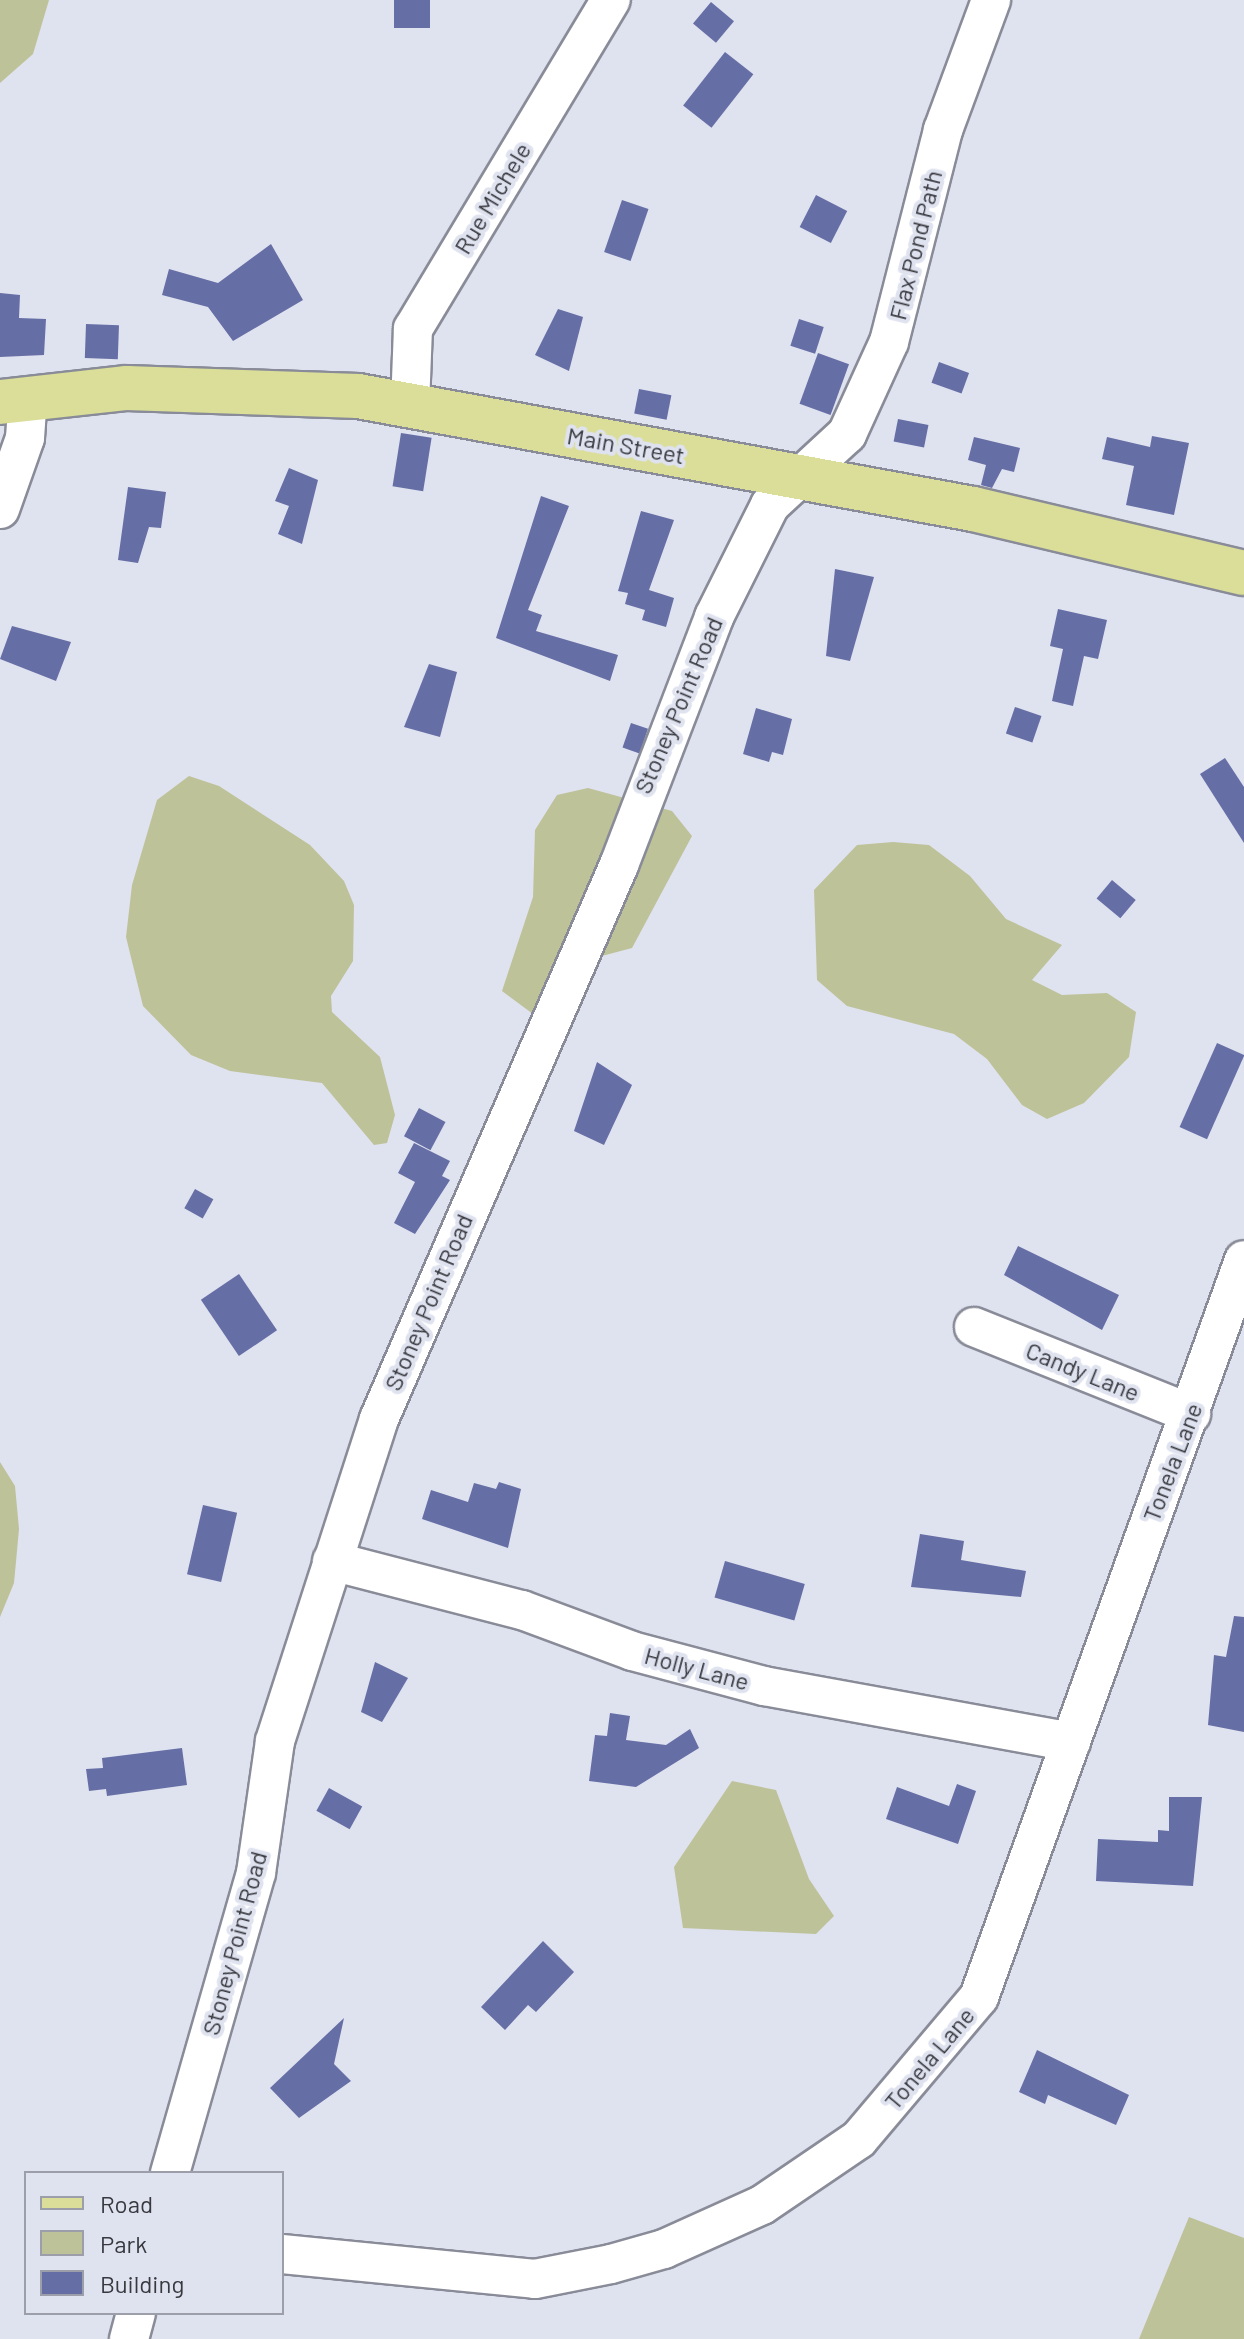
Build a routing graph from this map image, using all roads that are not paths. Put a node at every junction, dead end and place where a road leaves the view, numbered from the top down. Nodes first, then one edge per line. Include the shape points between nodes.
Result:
1 (611, 0) edge
2 (991, 0) edge
3 (14, 401) edge
4 (410, 406) junction
5 (804, 478) junction
6 (0, 509) edge
7 (1244, 573) edge
8 (1244, 1260) edge
9 (974, 1327) dead end
10 (1191, 1414) junction
11 (332, 1561) junction
12 (1071, 1742) junction
13 (171, 2171) edge
14 (284, 2254) edge
15 (135, 2315) edge
16 (129, 2339) edge

1 - 4 street, Rue Michele via 413,329
2 - 5 street, Flax Pond Path via 943,130 889,342 847,434
3 - 4 main road, Main Street via 127,388 266,389
3 - 6 street via 25,438
4 - 5 main road, Main Street
5 - 7 main road, Main Street via 1057,526
5 - 11 street, Stoney Point Road via 770,505 714,617 608,893 379,1419
8 - 10 street, Tonela Lane
9 - 10 street, Candy Lane
10 - 12 street, Tonela Lane
11 - 12 street, Holly Lane via 522,1610 632,1651 764,1686
11 - 13 street, Stoney Point Road via 275,1741 256,1873
12 - 14 street, Tonela Lane via 979,1997 859,2139 804,2178 664,2249 535,2279
15 - 16 street

